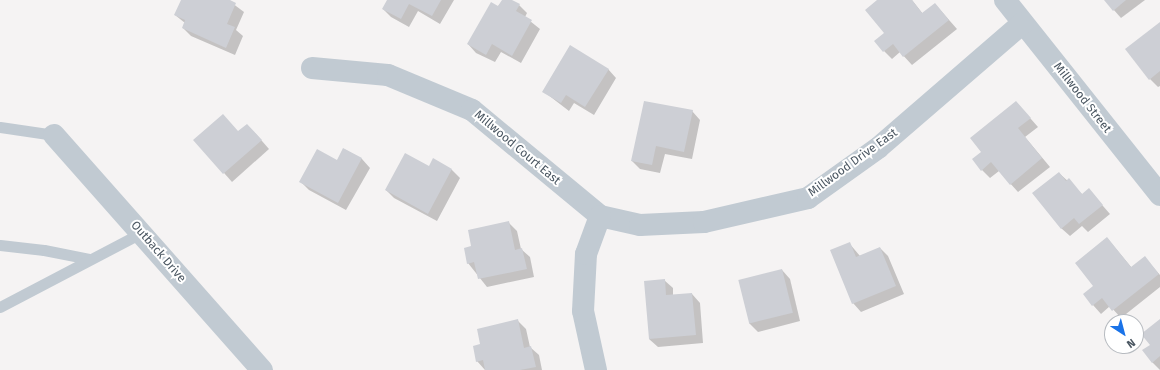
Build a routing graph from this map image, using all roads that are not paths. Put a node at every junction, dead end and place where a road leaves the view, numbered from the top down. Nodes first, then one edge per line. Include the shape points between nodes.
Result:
1 (1005, 0) edge
2 (1023, 23) junction
3 (312, 68) dead end
4 (0, 127) edge
5 (54, 135) joint
6 (1160, 195) edge
7 (600, 216) junction
8 (141, 233) junction
9 (0, 245) edge
10 (90, 259) junction
11 (0, 307) edge
12 (262, 370) edge
13 (596, 370) edge

1 - 2 street, Millwood Street
2 - 6 street, Millwood Street
2 - 7 street, Millwood Drive East via 878,148 808,198 704,222 640,225
3 - 7 street, Millwood Court East via 388,75 472,110
4 - 5 lane
5 - 8 street, Outback Drive
7 - 13 street via 586,254 583,311
8 - 10 lane
8 - 12 street, Outback Drive
9 - 10 lane
10 - 11 lane

